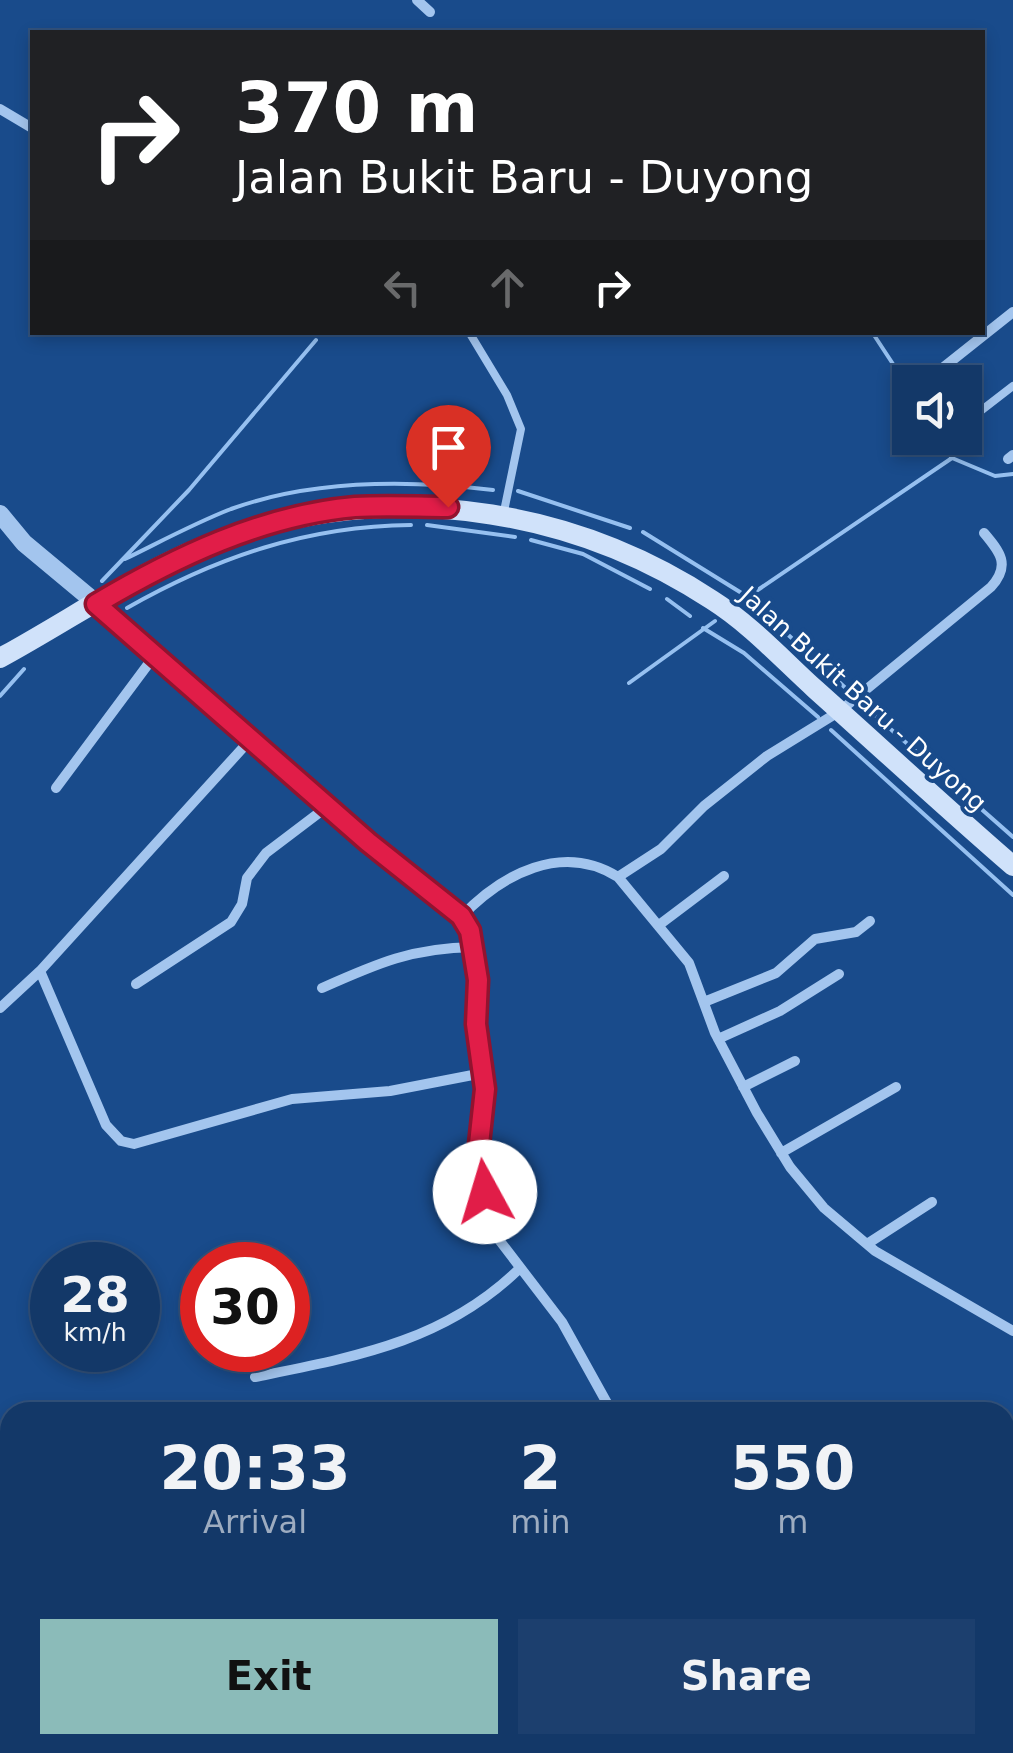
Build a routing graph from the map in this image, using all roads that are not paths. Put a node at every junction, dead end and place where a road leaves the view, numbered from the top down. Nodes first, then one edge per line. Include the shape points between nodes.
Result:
1 (416, 0) edge
2 (430, 12) dead end
3 (0, 109) edge
4 (30, 127) edge
5 (1013, 312) edge
6 (471, 335) edge
7 (985, 335) edge
8 (985, 335) edge
9 (948, 365) edge
10 (1013, 386) edge
11 (982, 410) edge
12 (0, 514) edge
13 (504, 516) junction
14 (984, 532) dead end
15 (96, 604) junction
16 (155, 655) junction
17 (0, 658) edge
18 (840, 711) junction
19 (250, 740) junction
20 (56, 788) dead end
21 (328, 806) junction
22 (1008, 855) edge
23 (724, 876) dead end
24 (618, 877) junction
25 (461, 916) junction
26 (870, 921) dead end
27 (659, 925) junction
28 (474, 947) junction
29 (40, 971) junction
30 (839, 974) dead end
31 (136, 984) dead end
32 (322, 988) dead end
33 (704, 1002) junction
34 (0, 1008) edge
35 (718, 1039) junction
36 (796, 1061) dead end
37 (483, 1073) junction
38 (743, 1087) junction
39 (896, 1087) dead end
40 (781, 1153) junction
41 (932, 1202) dead end
42 (867, 1244) junction
43 (519, 1269) junction
44 (1013, 1331) edge
45 (255, 1376) dead end
46 (606, 1402) edge

1 - 2 street
3 - 4 street
5 - 7 street
6 - 13 lane via 521,429
8 - 9 street
10 - 11 lane
12 - 15 street
13 - 15 main road, Jalan Bukit Baru - Duyong via 448,507 354,507 320,514 199,550
13 - 18 main road, Jalan Bukit Baru - Duyong via 603,542 714,601
14 - 18 street via 1003,560 998,578
15 - 16 street
15 - 17 main road, Jalan Bukit Baru - Duyong
16 - 19 street
16 - 20 street
18 - 22 main road, Jalan Bukit Baru - Duyong
18 - 24 street via 767,756 661,849
19 - 21 street
19 - 29 street
21 - 25 street
21 - 31 street via 266,854 247,878 231,922
23 - 27 street
24 - 25 street via 583,864 532,865
24 - 27 street
25 - 28 street
26 - 33 street via 856,932 815,939 776,973
27 - 33 street via 689,963
28 - 32 street via 423,948
28 - 37 street
29 - 34 street
29 - 37 street via 106,1126 134,1144 292,1099 390,1091
30 - 35 street
33 - 35 street
35 - 38 street
36 - 38 street
37 - 43 street via 479,1144 490,1228
38 - 40 street
39 - 40 street
40 - 42 street via 824,1208
41 - 42 street
42 - 44 street
43 - 45 street via 490,1298 438,1329 361,1354
43 - 46 street via 562,1322

